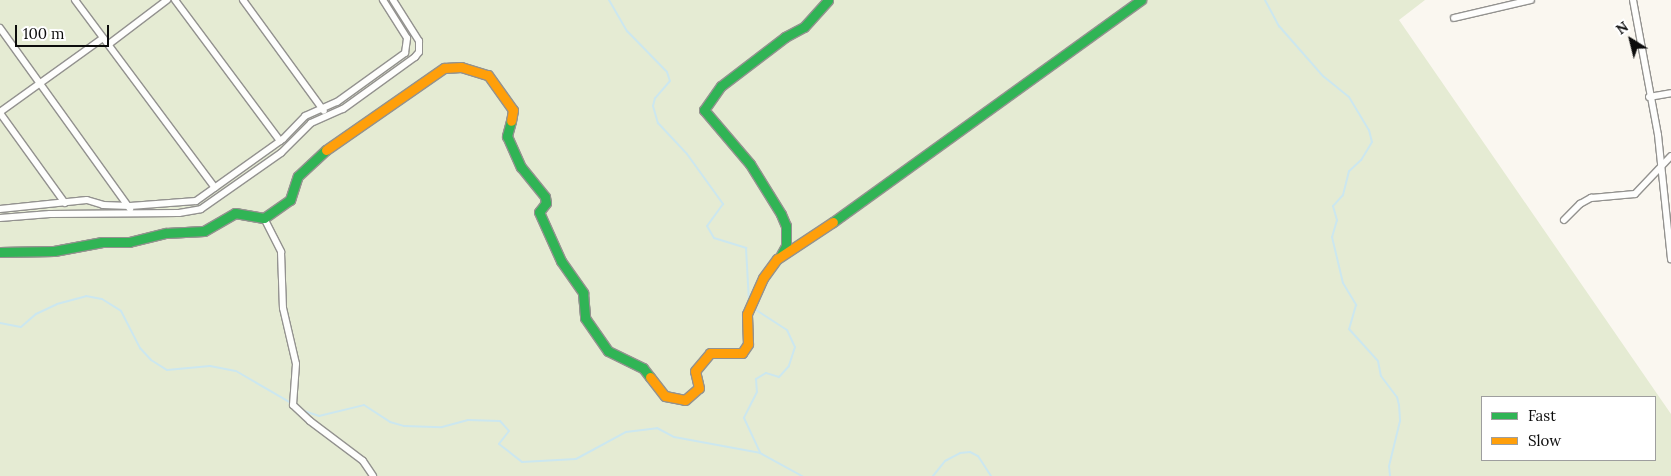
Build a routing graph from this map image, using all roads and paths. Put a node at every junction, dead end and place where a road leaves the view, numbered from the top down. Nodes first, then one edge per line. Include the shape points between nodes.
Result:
1 (75, 0) edge
2 (166, 0) edge
3 (175, 0) edge
4 (243, 0) edge
5 (383, 0) edge
6 (393, 0) edge
7 (828, 0) edge
8 (1141, 0) edge
9 (1531, 0) edge
10 (1633, 0) edge
11 (1454, 18) dead end
12 (0, 28) edge
13 (103, 38) junction
14 (109, 44) junction
15 (39, 83) junction
16 (1671, 93) edge
17 (1649, 97) junction
18 (323, 109) junction
19 (0, 112) edge
20 (328, 116) junction
21 (280, 141) junction
22 (1671, 156) edge
23 (1661, 169) junction
24 (215, 188) junction
25 (65, 203) junction
26 (130, 206) junction
27 (150, 206) junction
28 (15, 208) junction
29 (0, 209) edge
30 (150, 214) junction
31 (132, 215) junction
32 (18, 217) junction
33 (0, 218) edge
34 (264, 218) junction
35 (1564, 220) dead end
36 (0, 252) edge
37 (781, 256) junction
38 (1671, 259) edge
39 (373, 476) edge

1 - 13 street
2 - 14 street
3 - 21 street
4 - 18 street
5 - 18 street via 407,38 405,53
6 - 20 street via 416,33 419,52 400,69
7 - 37 street via 804,27 721,86 704,110 750,164 781,214 786,226 786,246
8 - 37 street via 867,200
9 - 11 street
10 - 17 street
12 - 15 street
13 - 14 street
13 - 15 street
14 - 24 street
15 - 19 street
15 - 26 street
16 - 17 street
17 - 23 street
18 - 20 street
18 - 21 street via 305,116
19 - 25 street
20 - 30 street via 312,123 281,153 201,209 179,214
21 - 24 street
22 - 23 street
23 - 35 street via 1634,194 1591,198
23 - 38 street
24 - 27 street via 190,203
25 - 26 street via 87,200 102,205
25 - 28 street
26 - 27 street
26 - 31 street
27 - 30 street
28 - 29 street
28 - 32 street
30 - 31 street
31 - 32 street
32 - 33 street
34 - 36 street via 235,214 204,231 166,233 54,251
34 - 37 street via 290,200 298,176 313,159 450,66 488,75 513,110 507,136 521,167 545,197 546,203 539,212 561,261 583,292 585,318 608,351 642,368 665,396 686,400 696,392 699,385 695,371 710,353 742,353 748,344 747,314 763,278
34 - 39 street via 281,252 284,308 296,364 293,404 363,461

